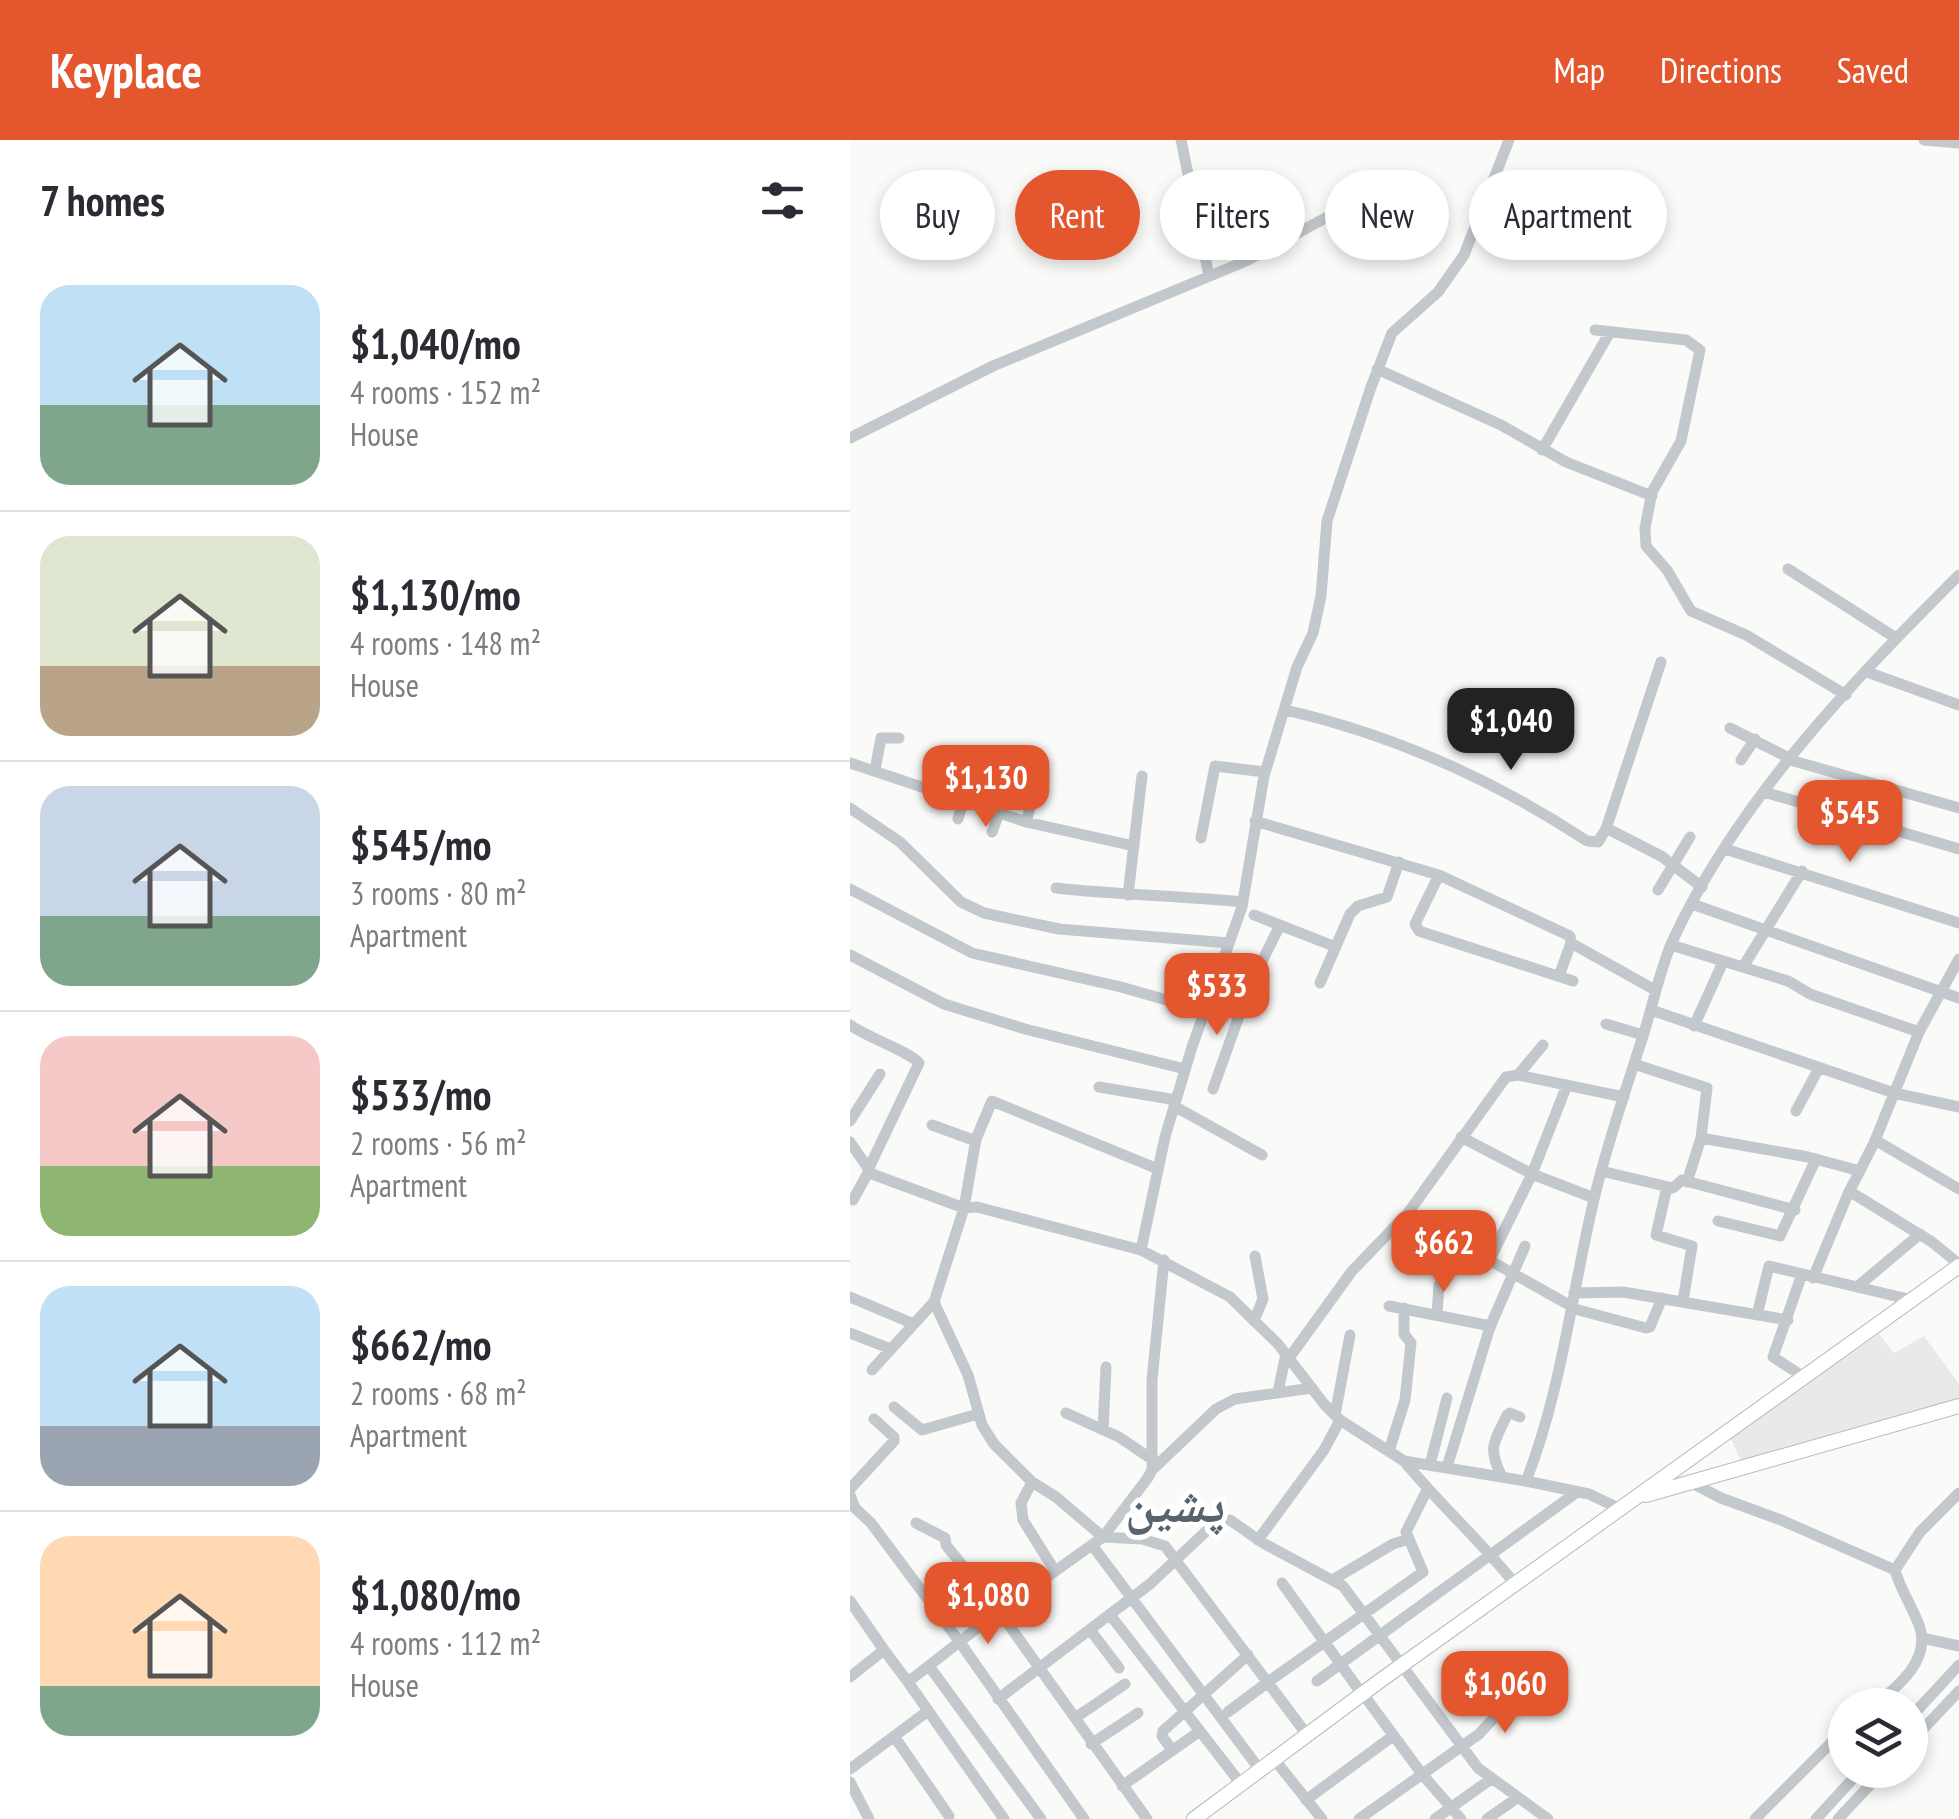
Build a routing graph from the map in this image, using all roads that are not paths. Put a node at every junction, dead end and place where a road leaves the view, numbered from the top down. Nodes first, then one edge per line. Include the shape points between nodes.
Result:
1 (1184, 140) edge
2 (1509, 140) edge
3 (1924, 140) edge
4 (1959, 144) edge
5 (1325, 218) edge
6 (1209, 276) junction
7 (1596, 330) dead end
8 (1610, 332) junction
9 (1377, 369) junction
10 (850, 438) edge
11 (1542, 450) junction
12 (1652, 496) junction
13 (1788, 569) dead end
14 (1959, 575) edge
15 (1896, 638) junction
16 (1662, 662) dead end
17 (1866, 672) junction
18 (1846, 696) junction
19 (1959, 705) edge
20 (1286, 710) junction
21 (1730, 728) dead end
22 (899, 738) dead end
23 (1754, 739) junction
24 (966, 758) dead end
25 (1741, 760) dead end
26 (1790, 760) junction
27 (850, 763) edge
28 (874, 770) junction
29 (1265, 772) junction
30 (1142, 776) dead end
31 (1037, 783) dead end
32 (1764, 792) junction
33 (962, 798) junction
34 (850, 808) edge
35 (1959, 808) edge
36 (999, 813) junction
37 (958, 819) dead end
38 (1256, 820) junction
39 (1026, 822) junction
40 (1606, 828) junction
41 (992, 832) dead end
42 (1690, 837) dead end
43 (1201, 838) dead end
44 (1134, 846) junction
45 (1726, 848) junction
46 (1959, 849) edge
47 (1400, 862) junction
48 (1673, 865) junction
49 (1802, 871) junction
50 (1439, 875) junction
51 (1702, 887) junction
52 (1056, 888) dead end
53 (850, 889) edge
54 (1658, 890) dead end
55 (1128, 896) junction
56 (1243, 902) junction
57 (1692, 904) junction
58 (1254, 915) dead end
59 (1959, 923) edge
60 (1280, 925) junction
61 (1766, 928) junction
62 (1229, 943) junction
63 (1571, 944) junction
64 (1671, 945) junction
65 (1336, 947) junction
66 (850, 954) edge
67 (1959, 959) edge
68 (1722, 962) junction
69 (1743, 968) junction
70 (1559, 976) junction
71 (1573, 981) dead end
72 (1320, 983) dead end
73 (1655, 990) junction
74 (1942, 994) junction
75 (1959, 998) edge
76 (1651, 1010) junction
77 (1205, 1011) junction
78 (1606, 1024) dead end
79 (850, 1025) edge
80 (1694, 1026) junction
81 (1919, 1032) junction
82 (1643, 1036) junction
83 (1543, 1045) dead end
84 (1634, 1064) junction
85 (1819, 1068) junction
86 (1185, 1070) junction
87 (880, 1074) dead end
88 (1518, 1075) junction
89 (1567, 1085) junction
90 (1100, 1087) dead end
91 (1213, 1089) dead end
92 (1894, 1093) junction
93 (1624, 1098) junction
94 (1175, 1103) junction
95 (1959, 1108) edge
96 (1796, 1112) dead end
97 (850, 1121) edge
98 (932, 1125) dead end
99 (1461, 1137) junction
100 (1701, 1138) junction
101 (1875, 1140) junction
102 (976, 1142) junction
103 (852, 1148) edge
104 (1262, 1155) dead end
105 (1816, 1160) junction
106 (1158, 1168) junction
107 (868, 1170) junction
108 (1601, 1171) junction
109 (1860, 1171) junction
110 (1532, 1174) junction
111 (1686, 1182) junction
112 (1668, 1188) junction
113 (1959, 1189) edge
114 (1849, 1192) junction
115 (1594, 1198) junction
116 (853, 1200) dead end
117 (964, 1208) junction
118 (1795, 1210) junction
119 (1407, 1214) junction
120 (1718, 1221) dead end
121 (1920, 1234) junction
122 (1525, 1246) dead end
123 (1141, 1250) junction
124 (1255, 1256) dead end
125 (1450, 1256) dead end
126 (1490, 1259) junction
127 (1164, 1260) junction
128 (1959, 1265) edge
129 (1513, 1272) junction
130 (1808, 1276) junction
131 (1857, 1287) junction
132 (850, 1297) edge
133 (1662, 1298) junction
134 (1912, 1300) junction
135 (934, 1302) junction
136 (1572, 1302) junction
137 (1683, 1302) junction
138 (1389, 1306) dead end
139 (1404, 1308) junction
140 (1437, 1315) junction
141 (1757, 1315) junction
142 (1788, 1320) junction
143 (1254, 1321) junction
144 (914, 1324) junction
145 (1491, 1326) junction
146 (850, 1333) edge
147 (1350, 1335) dead end
148 (891, 1349) junction
149 (1287, 1356) junction
150 (1106, 1367) dead end
151 (872, 1370) dead end
152 (1804, 1377) junction
153 (1312, 1388) junction
154 (1278, 1392) junction
155 (1447, 1398) dead end
156 (1959, 1406) edge
157 (894, 1407) dead end
158 (1066, 1412) dead end
159 (978, 1414) junction
160 (1338, 1417) junction
161 (1520, 1417) dead end
162 (874, 1420) dead end
163 (1103, 1430) junction
164 (1389, 1451) junction
165 (1404, 1461) junction
166 (1430, 1464) junction
167 (1153, 1465) junction
168 (1447, 1467) junction
169 (1502, 1476) junction
170 (1526, 1481) junction
171 (1032, 1482) junction
172 (1692, 1482) junction
173 (1427, 1490) junction
174 (1577, 1492) junction
175 (1959, 1493) edge
176 (850, 1497) edge
177 (1636, 1498) junction
178 (1616, 1512) junction
179 (916, 1524) dead end
180 (1258, 1540) junction
181 (1409, 1540) junction
182 (1097, 1541) junction
183 (1492, 1555) junction
184 (1178, 1560) junction
185 (1895, 1570) junction
186 (1055, 1571) junction
187 (1334, 1579) junction
188 (1282, 1583) dead end
189 (1515, 1584) junction
190 (1134, 1598) junction
191 (850, 1601) edge
192 (998, 1610) junction
193 (1362, 1613) junction
194 (1111, 1616) junction
195 (1092, 1632) junction
196 (1380, 1637) junction
197 (1922, 1638) junction
198 (1323, 1640) junction
199 (959, 1641) junction
200 (1959, 1646) edge
201 (884, 1650) junction
202 (1248, 1655) junction
203 (1340, 1664) junction
204 (1959, 1665) edge
205 (929, 1666) junction
206 (1401, 1666) junction
207 (1119, 1668) dead end
208 (1039, 1670) junction
209 (850, 1677) edge
210 (1317, 1681) dead end
211 (908, 1682) junction
212 (1268, 1682) junction
213 (1125, 1684) dead end
214 (1897, 1688) edge
215 (1959, 1691) edge
216 (1516, 1693) dead end
217 (1203, 1694) junction
218 (1363, 1694) junction
219 (998, 1699) junction
220 (1928, 1699) edge
221 (928, 1711) junction
222 (1186, 1711) junction
223 (1138, 1713) dead end
224 (1224, 1714) junction
225 (1075, 1718) junction
226 (1928, 1724) edge
227 (1199, 1730) junction
228 (894, 1736) junction
229 (1308, 1736) junction
230 (1393, 1736) junction
231 (1092, 1744) junction
232 (1464, 1744) junction
233 (1828, 1746) edge
234 (1172, 1750) junction
235 (1274, 1760) junction
236 (850, 1770) edge
237 (1260, 1770) junction
238 (1422, 1774) junction
239 (1491, 1780) junction
240 (850, 1782) edge
241 (1241, 1784) junction
242 (1122, 1786) junction
243 (1845, 1788) edge
244 (1867, 1788) edge
245 (1516, 1798) junction
246 (1306, 1800) junction
247 (1452, 1807) junction
248 (949, 1816) dead end
249 (869, 1819) edge
250 (1004, 1819) edge
251 (1041, 1819) edge
252 (1084, 1819) edge
253 (1147, 1819) edge
254 (1194, 1819) edge
255 (1322, 1819) edge
256 (1359, 1819) edge
257 (1434, 1819) edge
258 (1462, 1819) edge
259 (1487, 1819) edge
260 (1548, 1819) edge
261 (1755, 1819) edge
262 (1816, 1819) edge
263 (1838, 1819) edge

1 - 6 street
2 - 9 street via 1464,255 1438,292 1392,333
3 - 4 street
5 - 6 street
6 - 10 street via 993,366
7 - 8 street
8 - 11 street
8 - 12 street via 1686,340 1700,350 1681,441
9 - 11 street
9 - 20 street via 1327,521 1317,618
11 - 12 street
12 - 18 street via 1646,546 1691,612 1746,635
13 - 15 street
14 - 15 street
15 - 17 street
16 - 40 street
17 - 18 street
17 - 19 street
18 - 26 street
20 - 29 street
20 - 40 street via 1470,774 1592,843
21 - 23 street
22 - 28 street via 882,736
23 - 25 street
23 - 26 street
24 - 33 street
26 - 32 street
26 - 35 street
27 - 28 street
28 - 33 street
29 - 38 street
29 - 43 street via 1215,766
30 - 44 street
31 - 39 street
32 - 45 street
32 - 46 street
33 - 36 street
33 - 37 street
34 - 62 street via 900,842 961,902 984,913 1059,929
36 - 39 street
36 - 41 street
38 - 47 street
38 - 56 street
39 - 44 street
40 - 48 street
42 - 48 street
44 - 55 street
45 - 49 street
45 - 51 street
47 - 50 street
47 - 65 street via 1387,897 1354,909
48 - 51 street
48 - 54 street
49 - 59 street
49 - 61 street
50 - 63 street via 1570,936
50 - 70 street via 1416,924 1419,931
51 - 57 street
52 - 55 street
53 - 77 street via 972,953
55 - 56 street
56 - 62 street
57 - 61 street
57 - 64 street
58 - 60 street
60 - 65 street
60 - 91 street
61 - 69 street
61 - 74 street
62 - 77 street
63 - 70 street
63 - 73 street
64 - 68 street
64 - 73 street
65 - 72 street
66 - 86 street via 944,1004
67 - 74 street
68 - 69 street
68 - 80 street
69 - 81 street
70 - 71 street
73 - 76 street
74 - 75 street
74 - 81 street
76 - 80 street
76 - 82 street
77 - 86 street
78 - 82 street
79 - 107 street via 919,1063
80 - 85 street
81 - 92 street
82 - 84 street
83 - 88 street
84 - 93 street
84 - 100 street via 1707,1088
85 - 92 street
85 - 96 street
86 - 94 street
87 - 97 street
88 - 89 street
88 - 99 street via 1506,1076
89 - 93 street
89 - 110 street
90 - 94 street
92 - 95 street
92 - 101 street
93 - 108 street
94 - 104 street
94 - 106 street
98 - 102 street
99 - 110 street
99 - 119 street
100 - 105 street
100 - 111 street
101 - 109 street
101 - 113 street
102 - 106 street via 994,1101
102 - 117 street
103 - 107 street
105 - 109 street
105 - 118 street
106 - 123 street
107 - 116 street
107 - 117 street
108 - 112 street
108 - 115 street
109 - 114 street
110 - 115 street
110 - 126 street
111 - 112 street
111 - 118 street
112 - 137 street via 1656,1235 1692,1246
114 - 121 street
114 - 130 street
115 - 136 street
117 - 123 street
117 - 135 street
118 - 120 street via 1780,1236
119 - 126 street
119 - 149 street via 1352,1271
121 - 128 street
121 - 131 street
122 - 129 street
123 - 127 street
124 - 143 street via 1264,1299
125 - 140 street
126 - 129 street
127 - 143 street via 1230,1297
127 - 167 street via 1152,1380
128 - 134 main road
129 - 136 street
129 - 145 street
130 - 131 street
130 - 141 street via 1770,1266
130 - 142 street
131 - 134 street
132 - 144 street
133 - 136 street via 1623,1292
133 - 136 street via 1650,1328
133 - 137 street
134 - 152 main road
135 - 144 street
135 - 159 street
136 - 170 street via 1548,1416
137 - 141 street
138 - 139 street
139 - 140 street
139 - 164 street via 1404,1334 1412,1343 1409,1379
140 - 145 street
141 - 142 street
142 - 152 street via 1773,1357
143 - 149 street
144 - 148 street
145 - 168 street
146 - 148 street
147 - 160 street
148 - 151 street
149 - 153 street
149 - 154 street
150 - 163 street
152 - 177 main road
153 - 154 street
153 - 160 street
154 - 167 street via 1216,1409
155 - 166 street
156 - 172 main road
157 - 159 street via 922,1430
158 - 163 street
159 - 171 street via 994,1444
160 - 164 street
160 - 180 street via 1324,1450
161 - 169 street via 1507,1415 1493,1446
162 - 176 street via 894,1442
163 - 167 street
164 - 165 street
165 - 166 street
165 - 173 street
166 - 168 street
167 - 182 street
168 - 169 street
169 - 170 street
170 - 174 street
171 - 182 street via 1056,1497
171 - 186 street via 1021,1504 1023,1520
172 - 177 main road
172 - 185 street
173 - 181 street via 1408,1526
173 - 183 street
174 - 178 street via 1612,1504
174 - 183 street
175 - 185 street via 1920,1532
176 - 199 street
177 - 178 main road
178 - 189 main road
179 - 192 street via 945,1538
180 - 184 street via 1221,1519
180 - 187 street
181 - 187 street
181 - 193 street via 1422,1572
182 - 184 street via 1142,1539 1165,1546
182 - 186 street
182 - 190 street
183 - 189 street
183 - 196 street
184 - 190 street
184 - 202 street
185 - 197 street
186 - 192 street
187 - 193 street
188 - 198 street
189 - 206 main road
190 - 194 street
190 - 217 street
191 - 201 street
192 - 199 street
192 - 208 street
193 - 196 street
193 - 198 street
194 - 195 street
194 - 222 street
195 - 207 street
195 - 208 street
196 - 203 street
196 - 206 street
197 - 200 street
197 - 214 street via 1922,1650
198 - 203 street
198 - 212 street
199 - 205 street
199 - 219 street
201 - 209 street
201 - 211 street
202 - 212 street
202 - 217 street
203 - 210 street
203 - 218 street
204 - 220 street
205 - 211 street
205 - 251 street
206 - 218 main road
206 - 232 street
208 - 219 street
208 - 225 street
211 - 221 street
212 - 224 street
212 - 229 street
213 - 225 street
215 - 226 street
216 - 232 street
217 - 222 street
217 - 224 street
218 - 229 main road
218 - 230 street
219 - 252 street
221 - 228 street
221 - 250 street
222 - 227 street
222 - 234 street via 1162,1733
223 - 231 street
224 - 227 street
224 - 237 street
225 - 231 street
227 - 234 street
227 - 241 street
228 - 236 street
228 - 248 street
229 - 235 main road
230 - 238 street
230 - 246 street
231 - 242 street
232 - 238 street
232 - 239 street
233 - 261 street
234 - 242 street
235 - 237 main road
235 - 246 street
237 - 241 main road
238 - 247 street
238 - 256 street
239 - 245 street
239 - 247 street
240 - 249 street
241 - 254 main road
242 - 253 street
243 - 262 street
244 - 263 street
245 - 259 street
245 - 260 street
246 - 255 street
247 - 257 street
247 - 258 street

